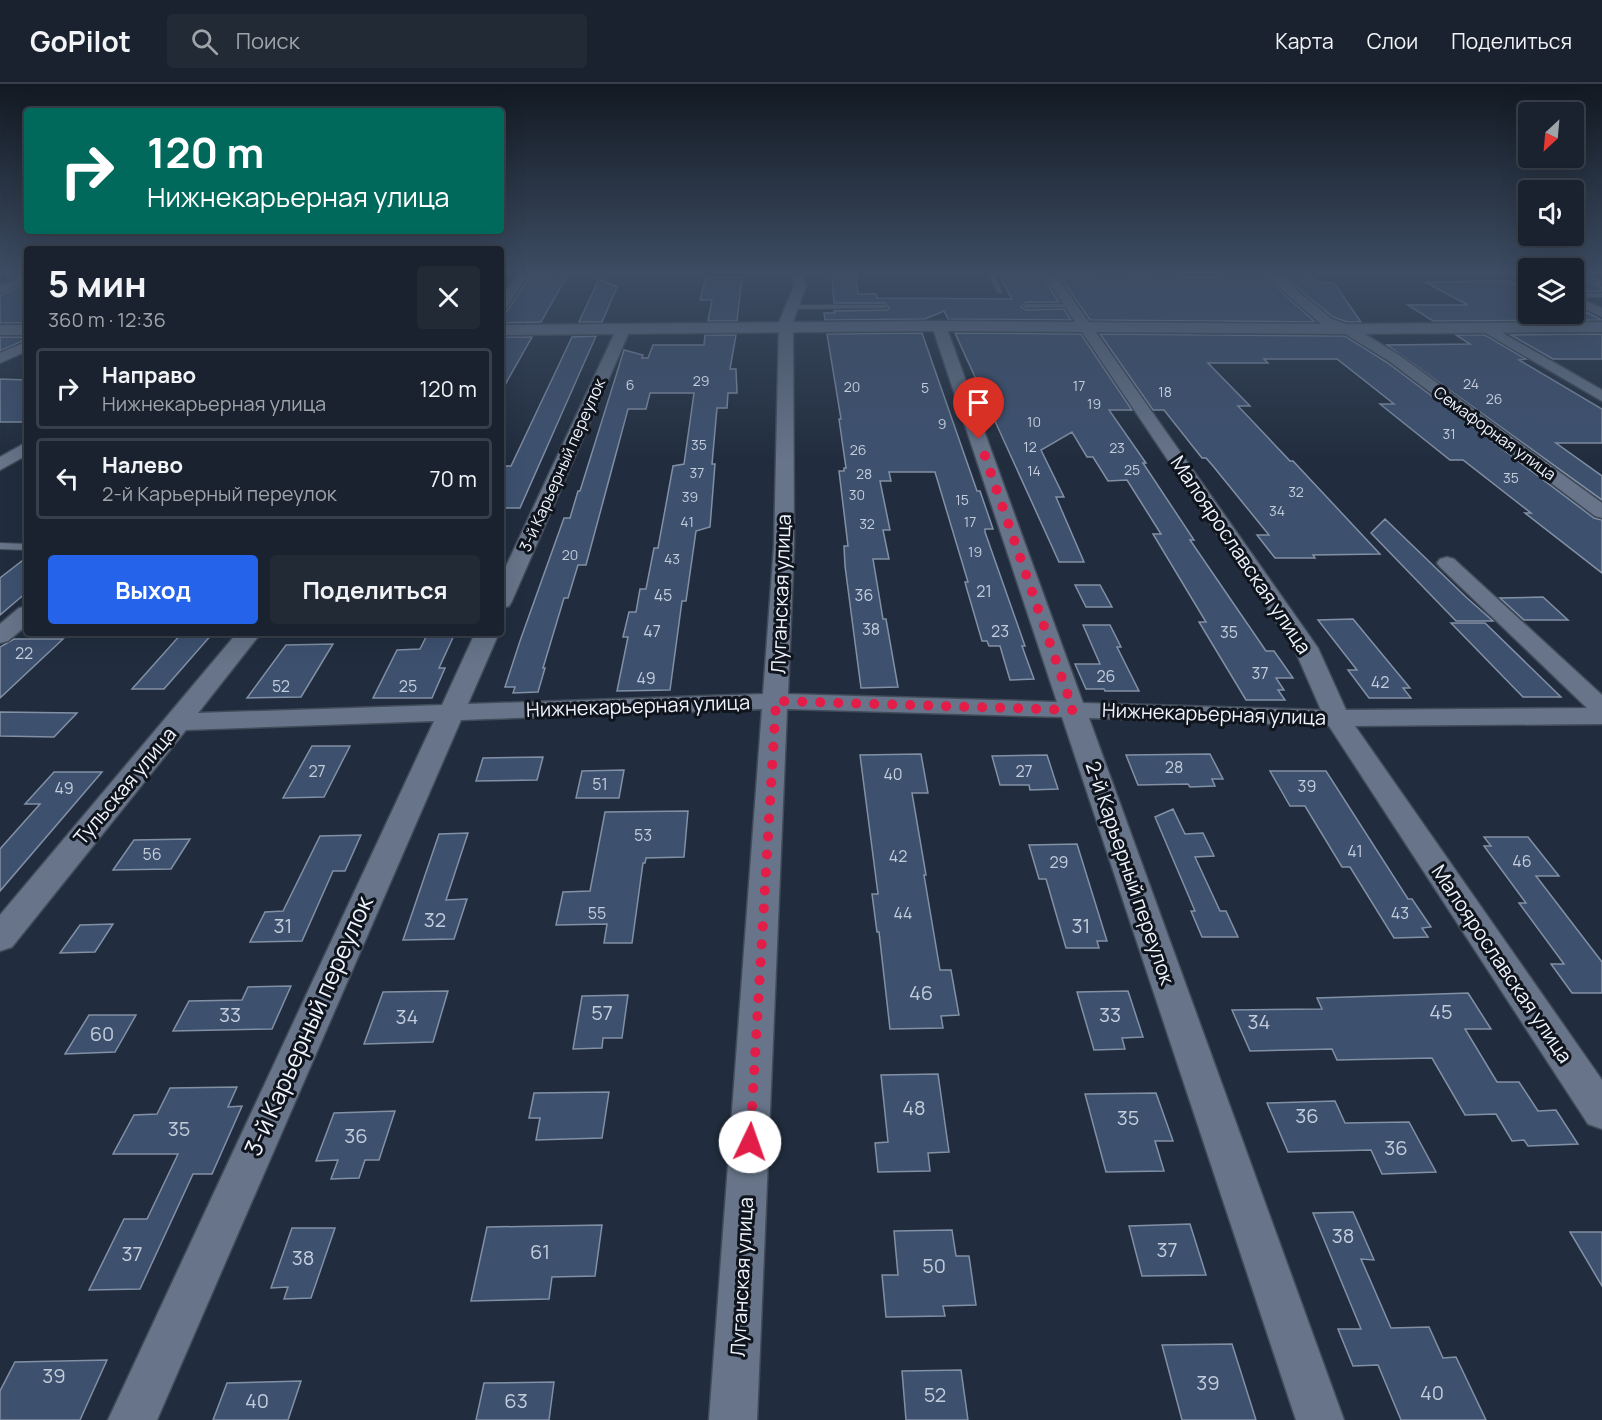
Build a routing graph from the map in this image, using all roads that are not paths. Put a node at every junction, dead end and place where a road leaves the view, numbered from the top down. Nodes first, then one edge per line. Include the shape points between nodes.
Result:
1 (620, 336) edge
2 (786, 336) edge
3 (943, 336) edge
4 (1092, 336) edge
5 (1359, 336) edge
6 (1501, 336) edge
7 (24, 347) edge
8 (0, 359) edge
9 (1602, 396) edge
10 (24, 449) edge
11 (0, 465) edge
12 (1602, 512) edge
13 (0, 546) edge
14 (24, 547) edge
15 (1447, 563) dead end
16 (504, 594) edge
17 (24, 616) edge
18 (0, 636) edge
19 (247, 636) edge
20 (486, 636) edge
21 (776, 701) junction
22 (1602, 709) edge
23 (1073, 710) junction
24 (451, 713) junction
25 (1602, 716) edge
26 (1337, 718) junction
27 (178, 722) junction
28 (0, 938) edge
29 (1602, 1112) edge
30 (132, 1420) edge
31 (733, 1420) edge
32 (1320, 1420) edge

1 - 16 street, 3-й Карьерный переулок
2 - 21 street, Луганская улица via 784,545
3 - 23 street, 2-й Карьерный переулок
4 - 26 street, Малоярославская улица via 1306,648
5 - 12 street, Семафорная улица via 1394,358
6 - 9 street
7 - 8 street
10 - 11 street
13 - 14 lane
15 - 22 street
17 - 18 street
19 - 27 street, Тульская улица
20 - 24 street, 3-й Карьерный переулок
21 - 23 street, Нижнекарьерная улица
21 - 24 street, Нижнекарьерная улица
21 - 31 street, Луганская улица
23 - 26 street, Нижнекарьерная улица
23 - 32 street, 2-й Карьерный переулок
24 - 27 street, Нижнекарьерная улица
24 - 30 street, 3-й Карьерный переулок
25 - 26 street, Нижнекарьерная улица
26 - 29 street, Малоярославская улица
27 - 28 street, Тульская улица

